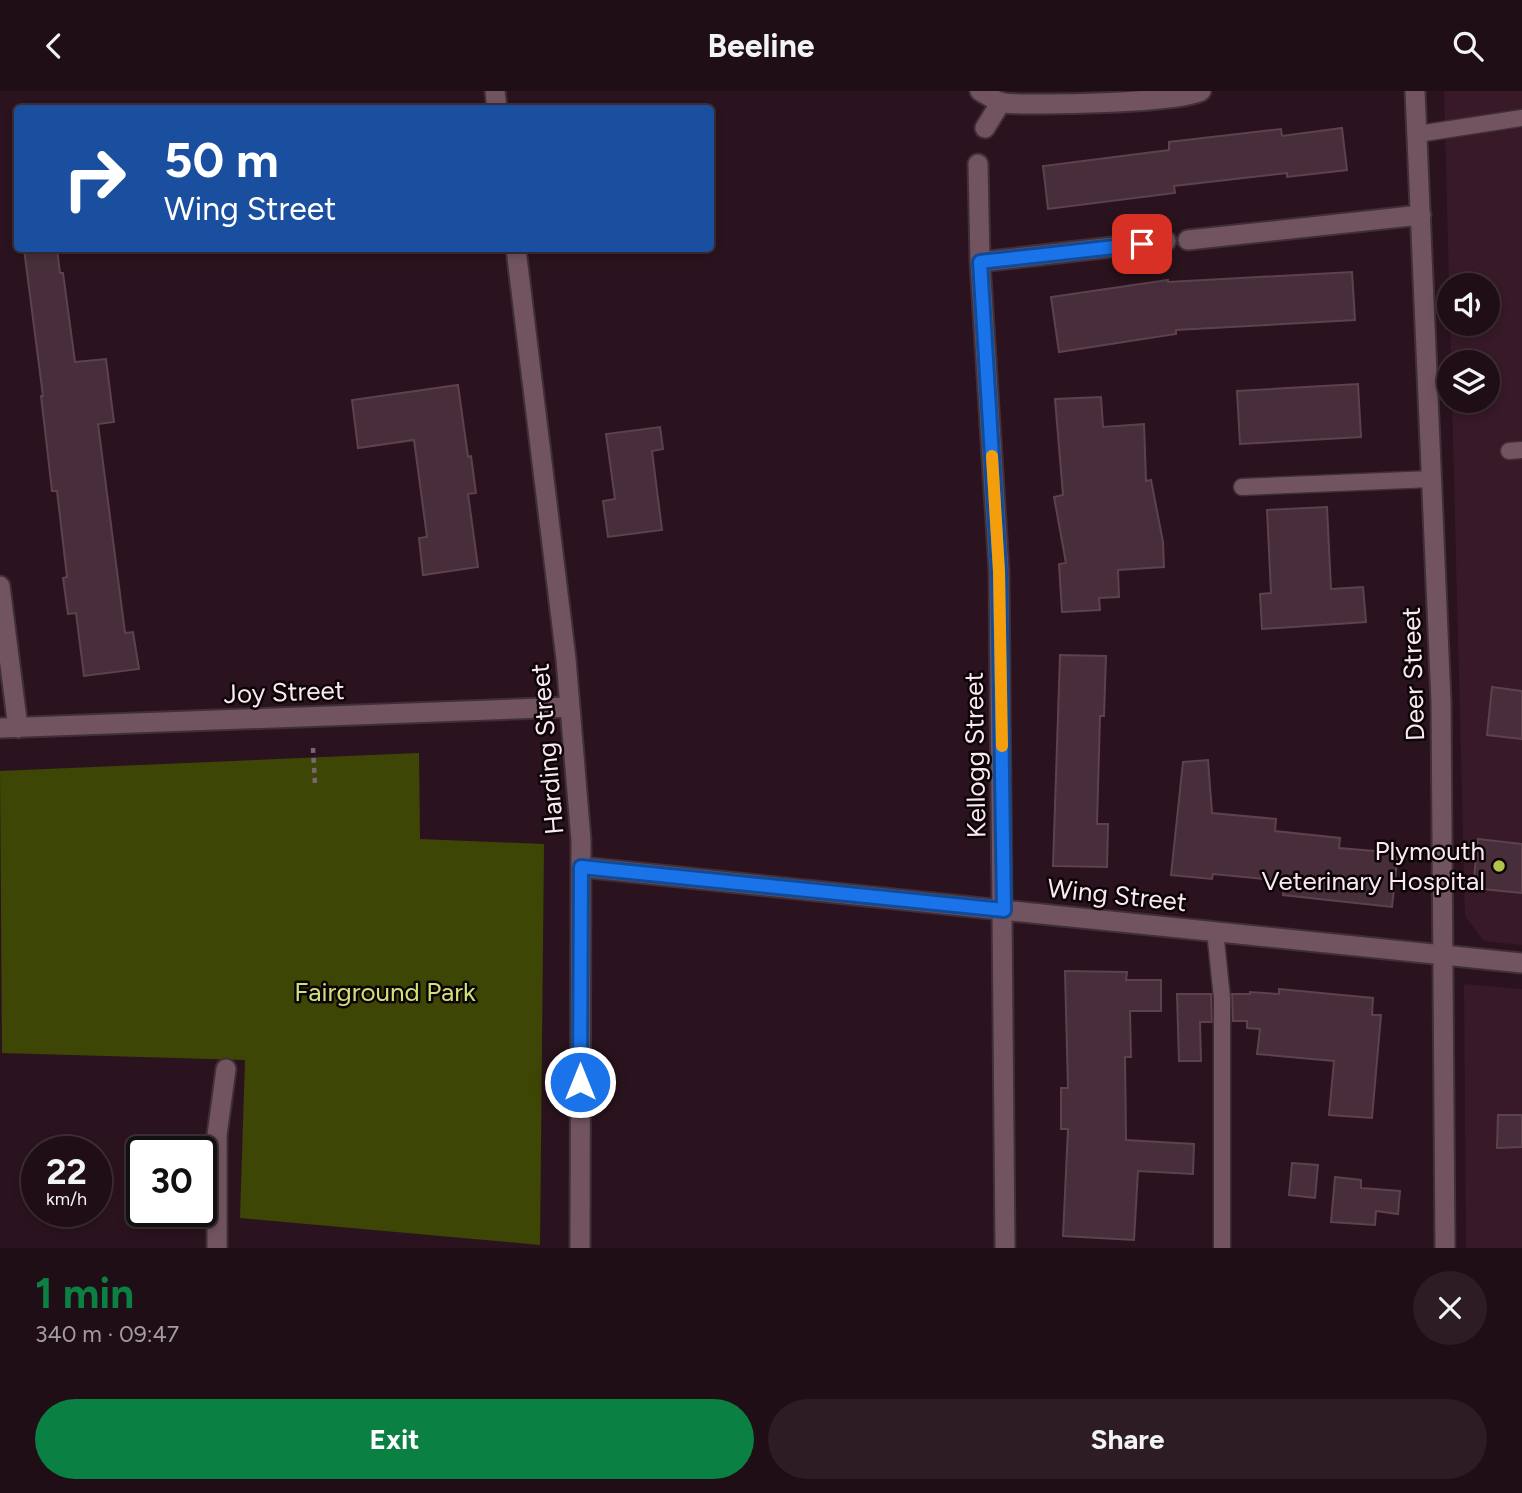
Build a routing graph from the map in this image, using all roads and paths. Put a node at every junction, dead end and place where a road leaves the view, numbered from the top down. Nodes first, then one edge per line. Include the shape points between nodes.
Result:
1 (980, 91) edge
2 (1201, 91) edge
3 (1415, 95) edge
4 (1001, 103) junction
5 (1522, 118) edge
6 (985, 128) dead end
7 (1418, 134) junction
8 (978, 164) dead end
9 (1421, 215) junction
10 (1188, 240) dead end
11 (1166, 241) dead end
12 (516, 252) edge
13 (980, 262) junction
14 (1432, 479) junction
15 (1242, 487) dead end
16 (0, 586) edge
17 (570, 707) junction
18 (9, 728) edge
19 (313, 748) dead end
20 (315, 784) dead end
21 (581, 867) junction
22 (1004, 910) junction
23 (1215, 931) junction
24 (1443, 955) junction
25 (1522, 963) edge
26 (226, 1069) dead end
27 (217, 1248) edge
28 (580, 1248) edge
29 (1005, 1248) edge
30 (1222, 1248) edge
31 (1446, 1248) edge

1 - 4 street
2 - 4 street via 1176,99
3 - 7 street, Deer Street
4 - 6 street
5 - 7 lane
7 - 9 street, Deer Street
8 - 13 street, Kellogg Street
9 - 10 street
9 - 14 street, Deer Street
11 - 13 street
12 - 17 street, Harding Street
13 - 22 street, Kellogg Street via 999,571
14 - 15 lane
14 - 24 street, Deer Street via 1441,702
16 - 18 street
17 - 18 street, Joy Street
17 - 21 street, Harding Street
19 - 20 path
21 - 22 street, Wing Street
21 - 28 street, Harding Street
22 - 23 street, Wing Street
22 - 29 street, Kellogg Street
23 - 24 street, Wing Street
23 - 30 lane via 1222,998
24 - 25 street, Wing Street
24 - 31 street, Deer Street
26 - 27 street via 218,1135

